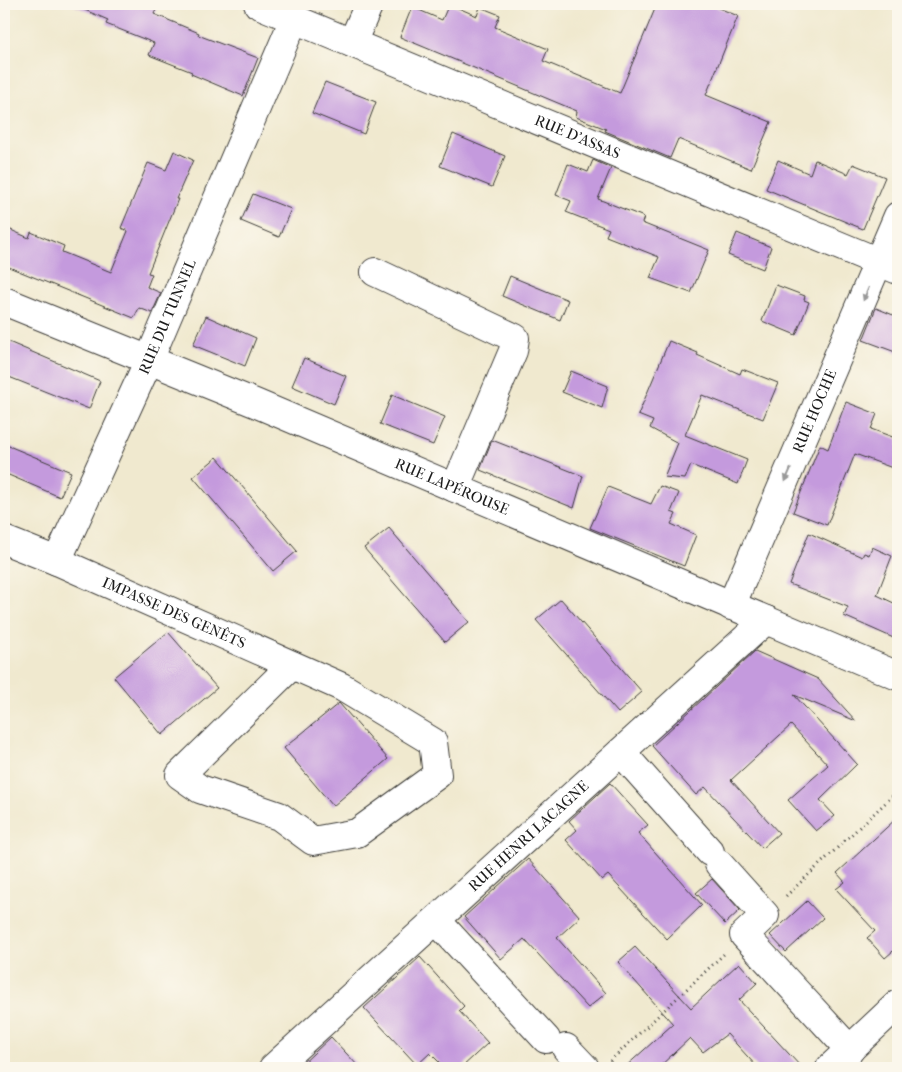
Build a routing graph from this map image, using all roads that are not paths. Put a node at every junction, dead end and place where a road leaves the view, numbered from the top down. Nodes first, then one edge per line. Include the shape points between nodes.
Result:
1 (258, 4) edge
2 (369, 4) edge
3 (294, 19) junction
4 (352, 43) junction
5 (898, 216) edge
6 (889, 266) edge
7 (375, 272) dead end
8 (4, 301) edge
9 (149, 360) junction
10 (455, 488) junction
11 (4, 540) edge
12 (57, 562) junction
13 (731, 606) junction
14 (766, 620) junction
15 (292, 665) junction
16 (898, 676) edge
17 (621, 752) junction
18 (436, 920) junction
19 (898, 1004) edge
20 (850, 1050) junction
21 (597, 1065) edge
22 (273, 1068) edge
23 (830, 1068) edge

1 - 3 street, RUE D'ASSAS
2 - 4 street
3 - 4 street, RUE D'ASSAS
3 - 9 street, RUE DU TUNNEL
4 - 6 street, RUE D'ASSAS
5 - 6 street, RUE HOCHE
6 -> 13 street, RUE HOCHE
7 - 10 street via 515,338 513,351
8 - 9 street, RUE LAPÉROUSE
9 - 10 street, RUE LAPÉROUSE
9 - 12 street, RUE DU TUNNEL
10 - 13 street, RUE LAPÉROUSE
11 - 12 street
12 - 15 street, IMPASSE DES GENÊTS
13 - 14 street, RUE LAPÉROUSE
14 - 16 street, RUE LAPÉROUSE
14 - 17 street, RUE HENRI LACAGNE
15 - 15 street, IMPASSE DES GENÊTS via 342,687 433,742 436,775 357,833 313,841 279,816 200,789 180,775
17 - 18 street, RUE HENRI LACAGNE
17 - 20 street via 766,916 744,935
18 - 21 street via 556,1043
18 - 22 street, RUE HENRI LACAGNE
19 - 20 street
20 - 23 street

